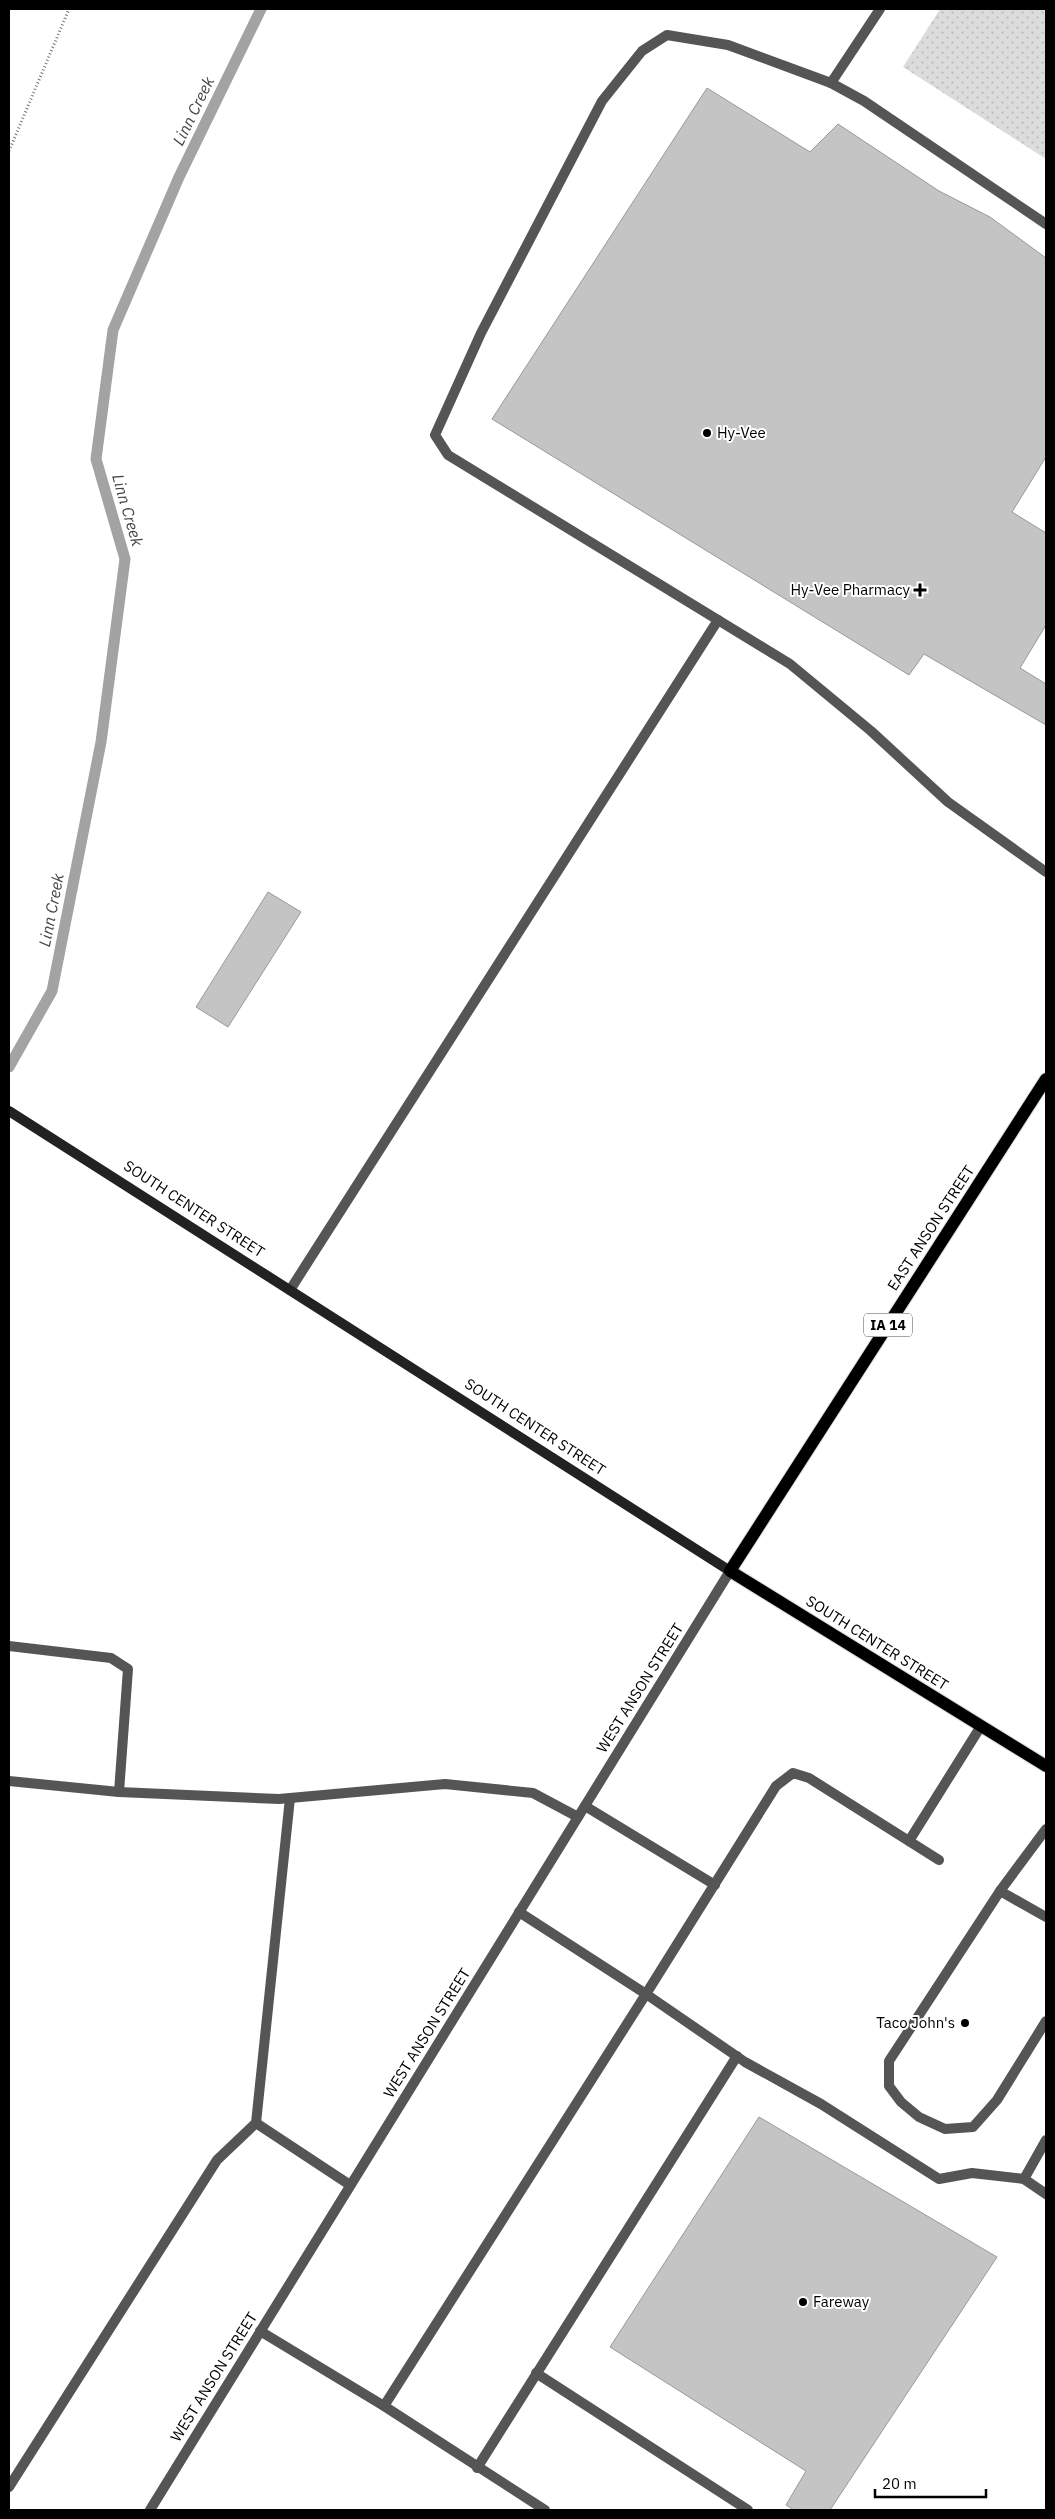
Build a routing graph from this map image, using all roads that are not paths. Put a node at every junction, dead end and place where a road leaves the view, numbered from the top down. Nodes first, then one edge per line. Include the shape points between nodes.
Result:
1 (880, 9) edge
2 (831, 83) junction
3 (1046, 224) edge
4 (718, 620) junction
5 (1046, 872) edge
6 (1046, 1079) edge
7 (9, 1111) edge
8 (290, 1290) junction
9 (730, 1571) junction
10 (9, 1646) edge
11 (980, 1726) junction
12 (1046, 1766) edge
13 (9, 1781) edge
14 (119, 1792) junction
15 (290, 1798) junction
16 (584, 1806) junction
17 (578, 1817) junction
18 (1046, 1829) edge
19 (909, 1841) junction
20 (939, 1860) dead end
21 (715, 1884) junction
22 (1000, 1891) junction
23 (519, 1912) junction
24 (1046, 1917) edge
25 (646, 1994) junction
26 (1046, 2021) edge
27 (737, 2056) junction
28 (256, 2123) junction
29 (1046, 2140) edge
30 (1024, 2179) junction
31 (350, 2185) junction
32 (1046, 2194) edge
33 (260, 2332) junction
34 (536, 2373) junction
35 (384, 2406) junction
36 (477, 2468) junction
37 (9, 2486) edge
38 (150, 2510) edge
39 (545, 2510) edge
40 (748, 2510) edge

1 - 2 street
2 - 3 street via 864,101
2 - 4 street via 728,45 667,35 642,51 602,101 481,333 435,435 448,455
4 - 5 street via 790,664 871,731 948,802
4 - 8 street
6 - 9 main road, EAST ANSON STREET / IA 14
7 - 8 main road, SOUTH CENTER STREET
8 - 9 main road, SOUTH CENTER STREET
9 - 11 main road, SOUTH CENTER STREET
9 - 16 street, WEST ANSON STREET
10 - 14 street via 111,1658 128,1669
11 - 12 main road, SOUTH CENTER STREET
11 - 19 street
13 - 14 street
14 - 15 street
15 - 17 street via 445,1784 533,1793
15 - 28 street
16 - 17 street, WEST ANSON STREET
16 - 21 street
17 - 23 street, WEST ANSON STREET
18 - 22 street
19 - 20 street
19 - 21 street via 809,1778 793,1773 776,1786
21 - 25 street
22 - 24 street
22 - 26 street via 889,2061 890,2086 901,2102 919,2117 945,2129 973,2127 997,2100
23 - 25 street
23 - 31 street, WEST ANSON STREET
25 - 27 street
25 - 35 street
27 - 30 street via 821,2104 939,2179 972,2173
27 - 34 street
28 - 31 street
28 - 37 street via 217,2160
29 - 30 street
30 - 32 street
31 - 33 street, WEST ANSON STREET
33 - 35 street
33 - 38 street, WEST ANSON STREET
34 - 36 street
34 - 40 street
35 - 36 street
36 - 39 street

